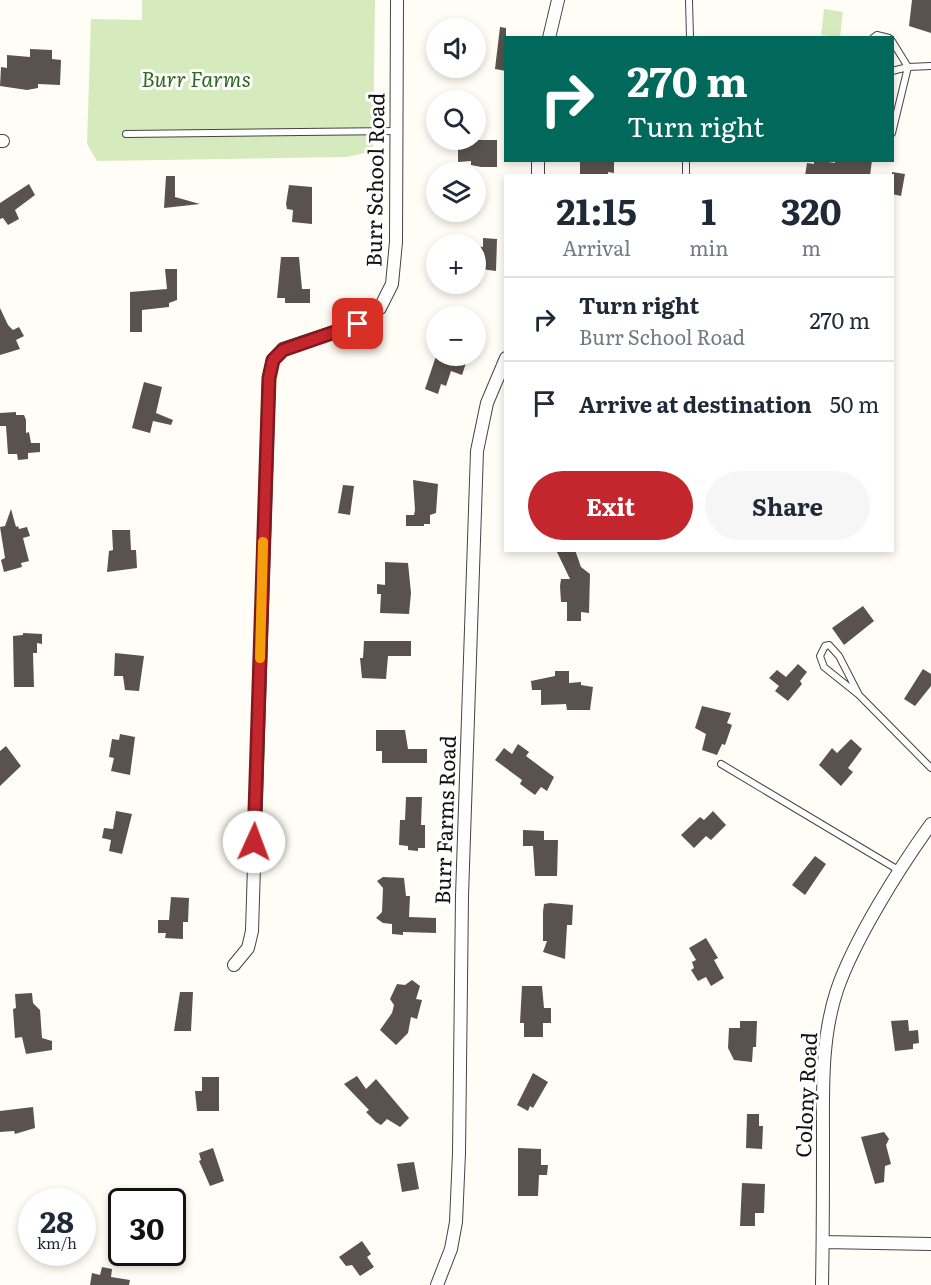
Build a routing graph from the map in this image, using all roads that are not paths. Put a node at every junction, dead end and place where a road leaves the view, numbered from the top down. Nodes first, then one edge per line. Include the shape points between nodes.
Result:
1 (397, 0) edge
2 (558, 0) edge
3 (689, 0) edge
4 (549, 36) edge
5 (690, 36) edge
6 (894, 44) edge
7 (931, 66) edge
8 (908, 67) junction
9 (894, 70) edge
10 (894, 125) edge
11 (397, 131) junction
12 (126, 134) dead end
13 (504, 363) edge
14 (859, 695) junction
15 (721, 764) dead end
16 (931, 768) edge
17 (931, 824) edge
18 (900, 871) junction
19 (234, 965) dead end
20 (823, 1242) junction
21 (931, 1244) edge
22 (437, 1285) edge
23 (822, 1285) edge

1 - 11 street, Burr School Road
2 - 4 street
3 - 5 lane
6 - 8 lane
7 - 8 lane
8 - 9 lane
8 - 10 lane
11 - 12 lane
11 - 19 street, Burr School Road via 396,269 386,300 374,315 358,324 283,350 273,360 269,378 252,931 248,948
13 - 22 street, Burr Farms Road via 487,403 477,451 456,1222 451,1249
14 - 14 lane via 821,663 825,646 829,645 839,656
14 - 16 lane
15 - 18 lane
17 - 18 street, Colony Road
18 - 20 street, Colony Road via 844,972 832,1011 824,1061
20 - 21 street
20 - 23 street, Colony Road

